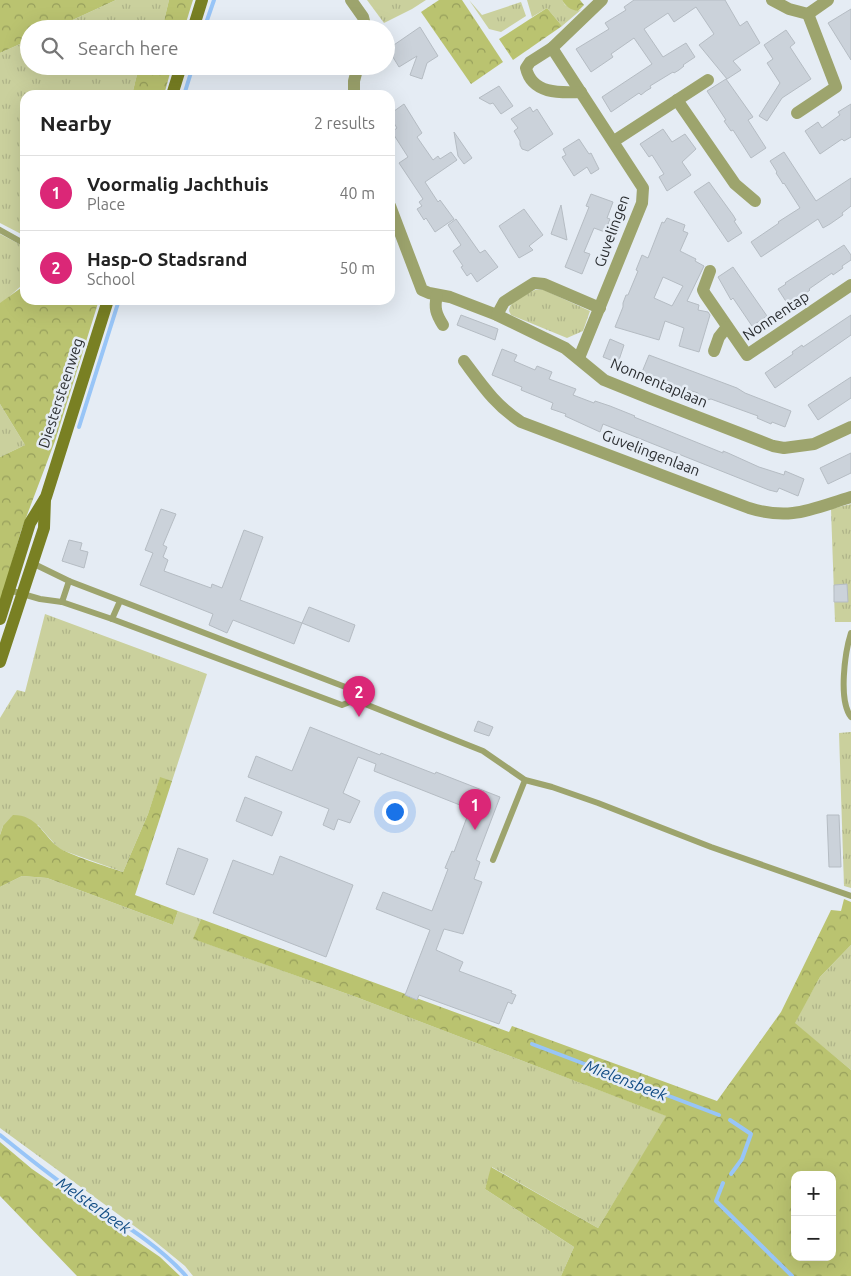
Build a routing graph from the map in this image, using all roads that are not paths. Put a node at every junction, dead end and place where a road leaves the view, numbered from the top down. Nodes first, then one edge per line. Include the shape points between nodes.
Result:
1 (202, 0) edge
2 (351, 0) edge
3 (602, 0) edge
4 (772, 0) edge
5 (828, 0) edge
6 (808, 14) junction
7 (196, 20) edge
8 (364, 20) edge
9 (552, 48) junction
10 (178, 75) edge
11 (356, 75) edge
12 (708, 80) dead end
13 (174, 90) edge
14 (354, 90) edge
15 (581, 92) junction
16 (676, 100) junction
17 (797, 113) dead end
18 (614, 141) junction
19 (755, 201) dead end
20 (395, 219) edge
21 (0, 230) edge
22 (20, 241) edge
23 (710, 271) dead end
24 (851, 285) edge
25 (437, 295) junction
26 (106, 305) edge
27 (600, 308) junction
28 (497, 316) junction
29 (443, 325) dead end
30 (727, 327) junction
31 (714, 351) dead end
32 (579, 358) junction
33 (464, 361) dead end
34 (851, 427) edge
35 (46, 497) junction
36 (851, 497) edge
37 (20, 559) junction
38 (33, 563) junction
39 (69, 581) junction
40 (15, 592) junction
41 (120, 600) junction
42 (62, 602) junction
43 (0, 619) edge
44 (112, 619) junction
45 (851, 633) edge
46 (0, 662) edge
47 (355, 700) junction
48 (851, 717) edge
49 (525, 780) junction
50 (493, 860) dead end
51 (851, 896) edge

1 - 7 main road
2 - 8 street
3 - 9 street
4 - 6 street via 789,10
5 - 6 street
6 - 17 street via 836,87
9 - 15 street, Guvelingen
9 - 15 street via 530,62 526,68 528,76 535,86 561,93
10 - 13 main road
11 - 14 street
12 - 16 street
15 - 18 street, Guvelingen
16 - 18 street
16 - 19 street via 735,184
18 - 27 street, Guvelingen via 643,188 642,203
20 - 25 street via 422,290
21 - 22 lane
23 - 30 street, Nonnentap via 703,290
24 - 30 street, Nonnentap via 747,355
25 - 28 street, Nonnentaplaan via 450,296
25 - 29 street via 434,307
26 - 35 main road, Diestersteenweg
27 - 28 street via 544,284 534,283 504,302
27 - 32 street, Guvelingen
28 - 32 street, Nonnentaplaan via 565,348
30 - 31 street, Nonnentap
32 - 34 street, Nonnentaplaan via 604,380 773,446 784,448 814,444
33 - 36 street, Guvelingenlaan via 492,399 521,422 749,508 786,515
35 - 37 main road, Diestersteenweg via 30,523
35 - 38 main road, Diestersteenweg via 44,528
37 - 38 lane
37 - 40 main road, Diestersteenweg
38 - 39 lane
38 - 40 main road, Diestersteenweg
39 - 41 lane
39 - 42 lane
40 - 42 lane
40 - 43 main road, Diestersteenweg
40 - 46 main road, Diestersteenweg
41 - 44 lane
41 - 47 lane via 348,688
42 - 44 lane
44 - 47 lane via 342,705
45 - 48 lane via 844,684 846,707
47 - 49 lane via 484,751
49 - 50 lane
49 - 51 lane via 606,806

